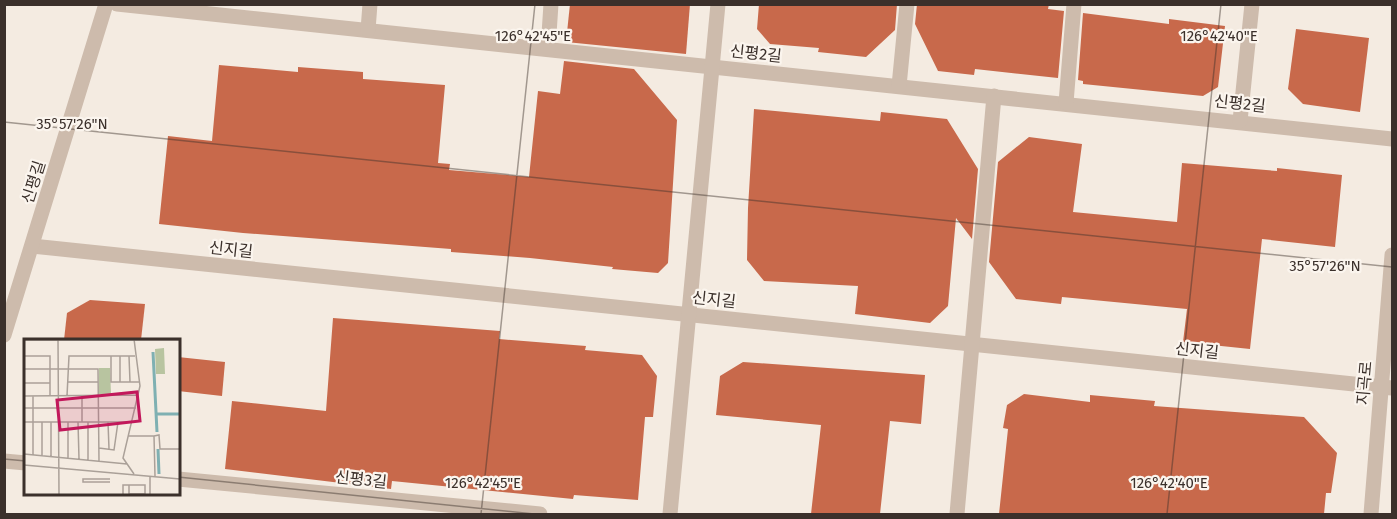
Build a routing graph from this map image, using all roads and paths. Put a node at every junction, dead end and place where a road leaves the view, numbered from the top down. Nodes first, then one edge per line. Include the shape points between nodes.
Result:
1 (106, 4) edge
2 (117, 4) edge
3 (370, 4) edge
4 (551, 4) edge
5 (718, 4) edge
6 (907, 4) edge
7 (1074, 4) edge
8 (1252, 4) edge
9 (368, 30) junction
10 (548, 49) junction
11 (712, 66) junction
12 (899, 86) junction
13 (994, 96) junction
14 (1066, 103) junction
15 (1240, 121) junction
16 (1392, 139) edge
17 (32, 246) junction
18 (1392, 255) edge
19 (689, 315) junction
20 (4, 335) edge
21 (972, 345) junction
22 (1387, 388) edge
23 (4, 461) edge
24 (24, 463) edge
25 (180, 479) edge
26 (443, 510) edge
27 (540, 514) edge
28 (670, 514) edge
29 (957, 514) edge
30 (1371, 514) edge

1 - 17 street, 신평길
2 - 9 street, 신평2길
3 - 9 street
4 - 10 street
5 - 11 street
6 - 12 street
7 - 14 street
8 - 15 street
9 - 10 street, 신평2길
10 - 11 street, 신평2길
11 - 12 street, 신평2길
11 - 19 street
12 - 13 street, 신평2길
13 - 14 street, 신평2길
13 - 21 street
14 - 15 street, 신평2길
15 - 16 street, 신평2길
17 - 19 street, 신지길
17 - 20 street, 신평길
18 - 22 street, 지곡로
19 - 21 street, 신지길
19 - 28 street
21 - 22 street, 신지길
21 - 29 street
22 - 30 street, 지곡로
23 - 24 street
25 - 26 street, 신평3길
26 - 27 street, 신평3길

